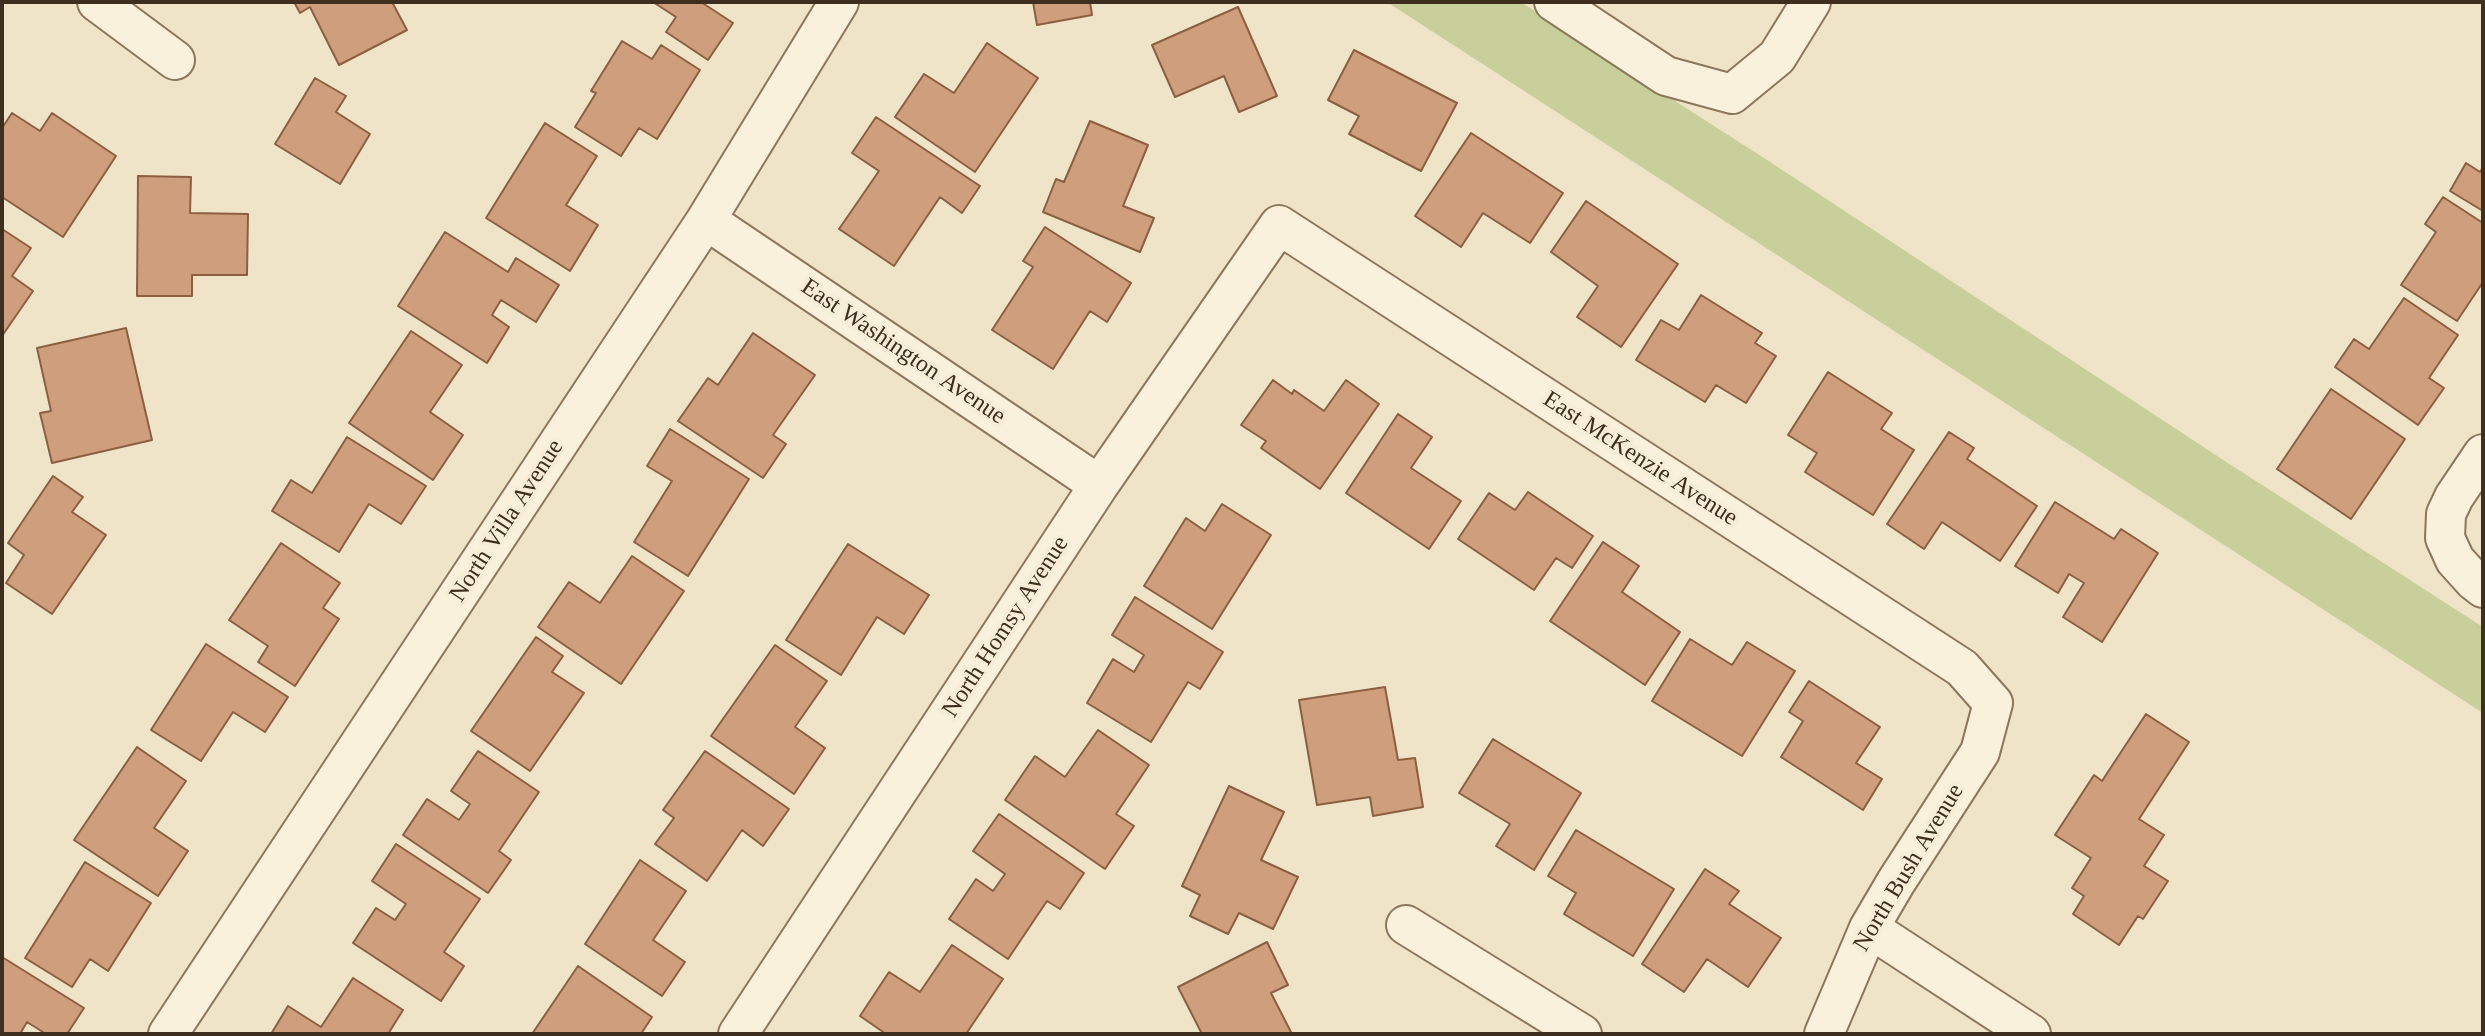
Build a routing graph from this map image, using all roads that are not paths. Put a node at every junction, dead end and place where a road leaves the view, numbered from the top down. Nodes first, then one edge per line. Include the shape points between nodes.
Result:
1 (97, 2) edge
2 (839, 2) edge
3 (1554, 2) edge
4 (1811, 2) edge
5 (175, 60) dead end
6 (706, 220) junction
7 (1279, 225) joint
8 (2483, 454) edge
9 (1099, 485) junction
10 (2483, 588) edge
11 (1993, 703) joint
12 (1406, 925) dead end
13 (1869, 928) junction
14 (168, 1034) edge
15 (738, 1034) edge
16 (1582, 1034) edge
17 (1824, 1034) edge
18 (2031, 1034) edge

1 - 5 street
2 - 6 street, North Villa Avenue
3 - 4 street via 1666,76 1732,94 1777,57
6 - 9 street, East Washington Avenue
6 - 14 street, North Villa Avenue
7 - 9 street, North Homsy Avenue
7 - 11 street, East McKenzie Avenue via 1962,668
8 - 10 street via 2446,514 2445,538 2455,560
9 - 15 street, North Homsy Avenue
11 - 13 street, North Bush Avenue via 1980,752
12 - 16 street
13 - 17 street, North Bush Avenue
13 - 18 street

